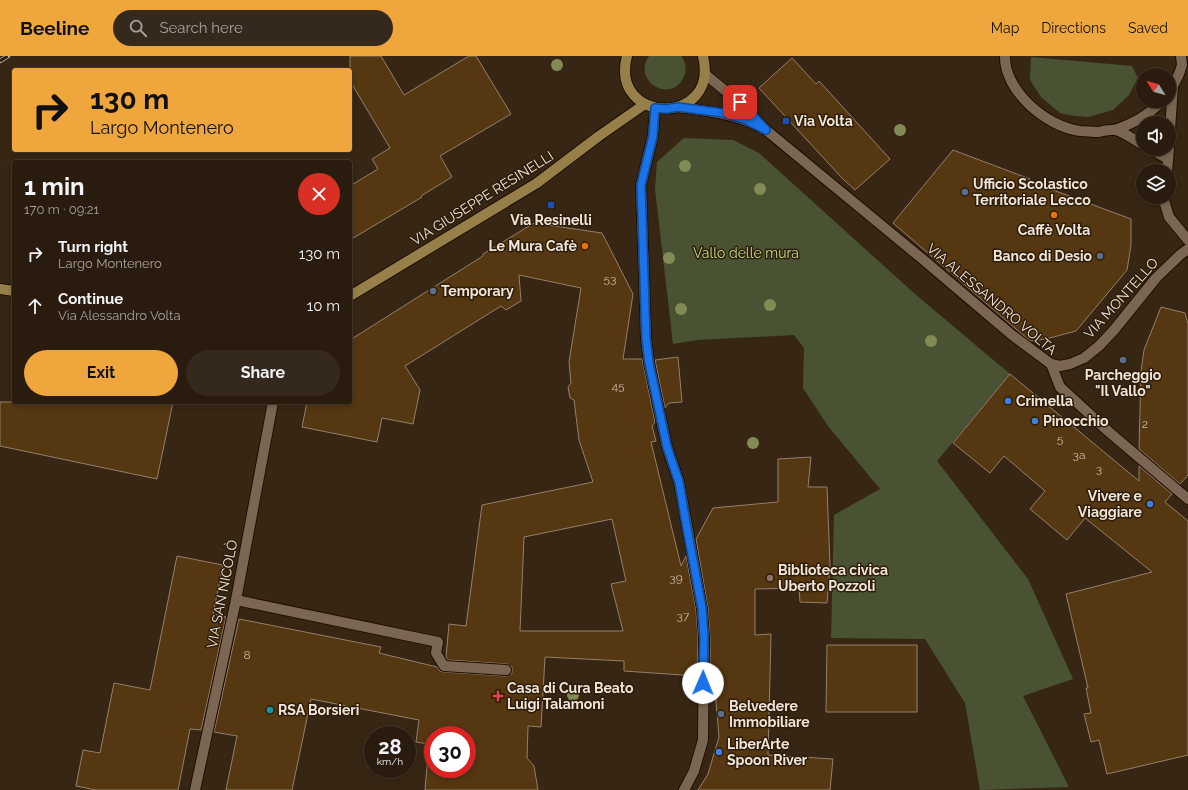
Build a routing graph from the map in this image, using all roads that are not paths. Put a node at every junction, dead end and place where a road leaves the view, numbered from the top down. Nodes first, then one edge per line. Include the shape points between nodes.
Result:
1 (627, 56) edge
2 (703, 56) edge
3 (1005, 56) edge
4 (1181, 56) edge
5 (705, 74) junction
6 (1176, 80) edge
7 (644, 104) junction
8 (678, 107) junction
9 (655, 108) junction
10 (1155, 108) edge
11 (766, 130) junction
12 (1115, 130) junction
13 (1136, 141) edge
14 (1166, 204) edge
15 (1188, 240) edge
16 (1188, 249) edge
17 (0, 289) edge
18 (12, 291) edge
19 (352, 295) edge
20 (1051, 364) junction
21 (273, 404) edge
22 (1188, 499) edge
23 (236, 600) junction
24 (506, 670) dead end
25 (195, 790) edge
26 (684, 790) edge

1 - 7 street via 625,76 635,97
2 - 5 street
3 - 12 street via 1016,88 1027,103 1047,119 1078,130
4 - 6 street via 1182,65
5 - 8 street via 696,94
5 - 11 street, VIA ALESSANDRO VOLTA via 740,102
7 - 9 street
7 - 19 street, VIA GIUSEPPE RESINELLI via 537,183
8 - 9 street
8 - 11 street, VIA ALESSANDRO VOLTA via 723,113
9 - 26 street via 653,136 641,185 646,338 667,447 679,482 702,608 704,638 703,740 694,770
10 - 12 street via 1134,122
11 - 20 street, VIA ALESSANDRO VOLTA via 1012,335
12 - 13 street
14 - 15 street via 1170,217
16 - 20 street, VIA MONTELLO via 1156,278 1099,346 1084,358 1070,364
17 - 18 street
20 - 22 street, VIA ALESSANDRO VOLTA via 1060,387
21 - 23 street, VIA SAN NICOLÒ
23 - 24 street via 438,642 436,653 444,666
23 - 25 street, VIA SAN NICOLÒ

